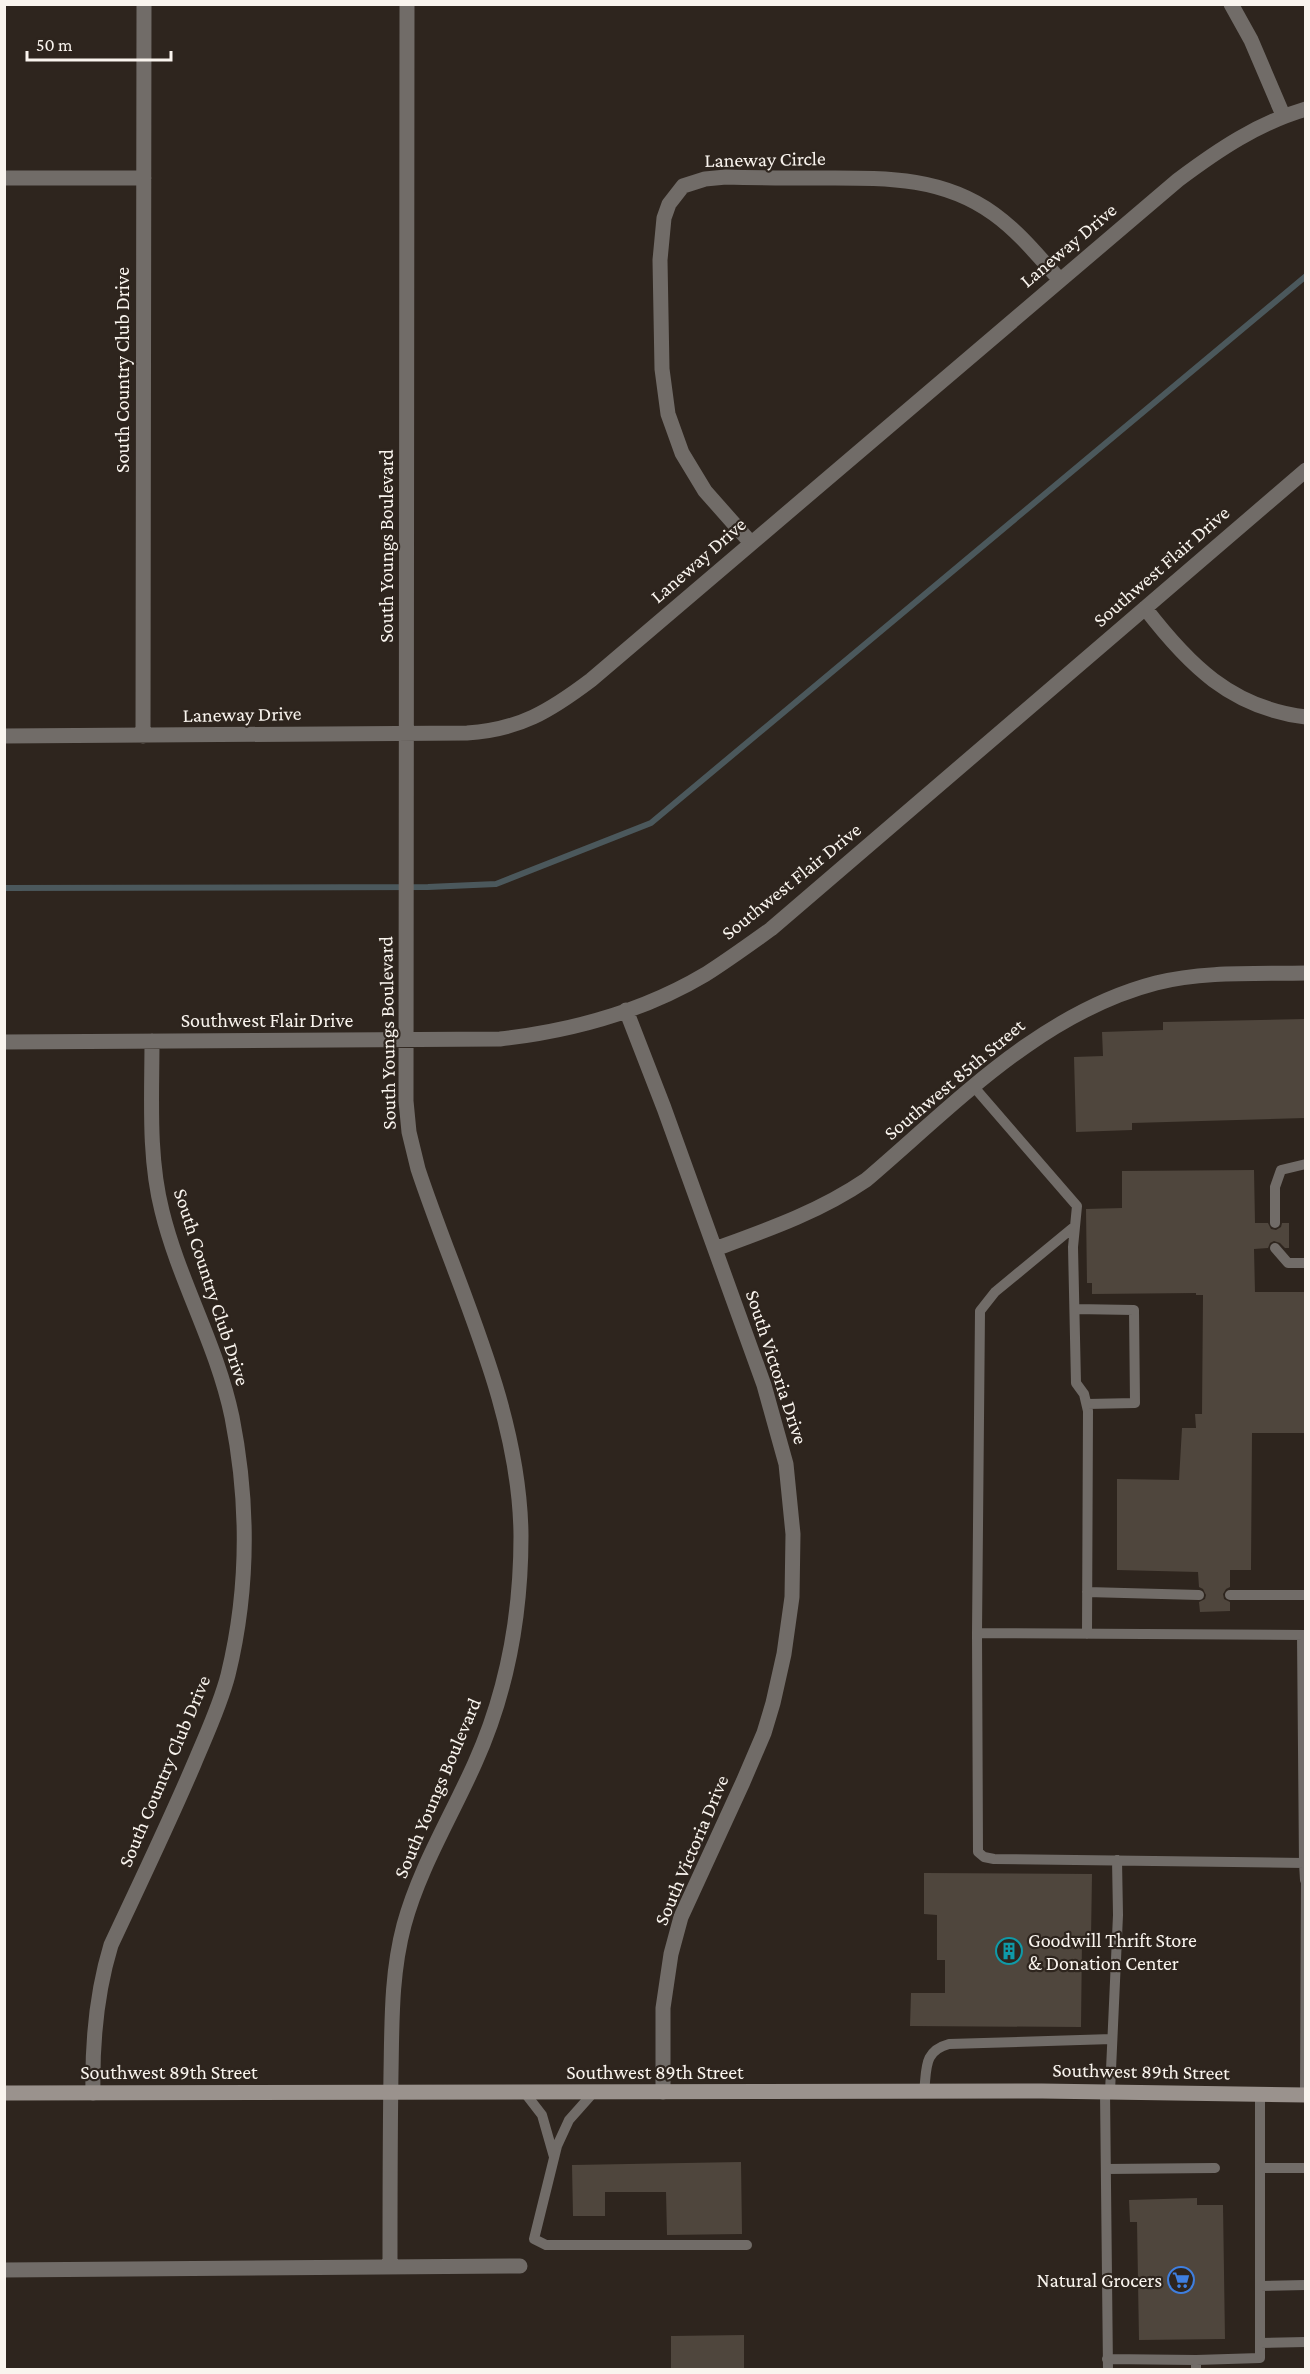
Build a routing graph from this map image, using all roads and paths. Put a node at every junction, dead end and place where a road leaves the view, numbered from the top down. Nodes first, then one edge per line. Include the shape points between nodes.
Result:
1 (144, 4) edge
2 (406, 4) edge
3 (1231, 4) edge
4 (1305, 109) edge
5 (1283, 115) junction
6 (4, 178) edge
7 (144, 178) junction
8 (1059, 279) junction
9 (1305, 470) edge
10 (751, 543) junction
11 (1144, 608) junction
12 (1305, 717) edge
13 (407, 733) junction
14 (4, 736) edge
15 (143, 736) junction
16 (1305, 973) edge
17 (626, 1010) junction
18 (406, 1040) junction
19 (152, 1041) junction
20 (4, 1042) edge
21 (975, 1087) junction
22 (1305, 1164) edge
23 (1275, 1223) dead end
24 (1075, 1226) junction
25 (1275, 1248) dead end
26 (715, 1249) junction
27 (1305, 1263) edge
28 (1074, 1309) junction
29 (1087, 1404) junction
30 (1087, 1592) junction
31 (1199, 1595) dead end
32 (1230, 1595) dead end
33 (1305, 1595) edge
34 (977, 1633) junction
35 (1087, 1634) junction
36 (1304, 1635) edge
37 (1117, 1860) junction
38 (1304, 1863) junction
39 (1305, 1880) edge
40 (1305, 2017) edge
41 (1112, 2039) junction
42 (663, 2092) junction
43 (924, 2092) junction
44 (1108, 2092) junction
45 (4, 2093) edge
46 (93, 2093) junction
47 (391, 2093) junction
48 (525, 2093) junction
49 (593, 2093) junction
50 (1260, 2095) junction
51 (1305, 2095) edge
52 (554, 2158) junction
53 (1215, 2168) dead end
54 (1260, 2168) junction
55 (1305, 2168) edge
56 (1106, 2169) junction
57 (747, 2245) dead end
58 (520, 2266) dead end
59 (390, 2267) junction
60 (4, 2270) edge
61 (1305, 2284) edge
62 (1260, 2286) junction
63 (1305, 2342) edge
64 (1260, 2343) junction
65 (1107, 2364) edge
66 (1196, 2365) edge

1 - 7 street, South Country Club Drive
2 - 13 street, South Youngs Boulevard
3 - 5 street
4 - 5 street, Laneway Drive
5 - 8 street, Laneway Drive via 1214,153
6 - 7 street
7 - 15 street, South Country Club Drive
8 - 10 street, Laneway Drive
8 - 10 street, Laneway Circle via 993,213 925,183 885,178 726,177 683,186 669,204 661,237 661,357 668,414 682,453 698,481
9 - 11 street, Southwest Flair Drive
10 - 13 street, Laneway Drive via 591,680 552,708 519,724 486,732
11 - 12 street via 1188,660 1222,686 1257,706
11 - 17 street, Southwest Flair Drive via 771,929 704,975
13 - 15 street, Laneway Drive
13 - 18 street, South Youngs Boulevard
14 - 15 street, Laneway Drive
16 - 21 street, Southwest 85th Street via 1178,979 1127,993 1044,1032
17 - 18 street, Southwest Flair Drive via 581,1025 531,1035
17 - 26 street, South Victoria Drive
18 - 19 street, Southwest Flair Drive
18 - 47 street, South Youngs Boulevard via 406,1101 413,1154 499,1396 512,1456 521,1536 517,1617 499,1697 475,1762 414,1893 402,1933 393,1977
19 - 20 street, Southwest Flair Drive
19 - 46 street, South Country Club Drive via 152,1137 157,1189 177,1259 223,1382 241,1472 246,1537 241,1608 227,1678 102,1973 93,2045
21 - 24 lane via 1075,1202
21 - 26 street, Southwest 85th Street via 846,1194 776,1227
22 - 23 lane via 1281,1170 1275,1187
24 - 28 lane
24 - 34 lane via 995,1292 980,1311
25 - 27 lane via 1288,1263
26 - 42 street, South Victoria Drive via 764,1385 786,1464 793,1534 792,1597 784,1654 764,1733 681,1917 673,1944 663,2008
28 - 29 lane via 1076,1383
28 - 29 lane via 1134,1310 1135,1403
29 - 30 lane
30 - 31 lane
30 - 35 lane
32 - 33 lane
34 - 35 lane
34 - 37 lane via 978,1852 994,1859
35 - 36 lane
36 - 38 lane
37 - 38 lane
37 - 41 lane
38 - 39 lane
39 - 40 lane
40 - 51 lane
41 - 43 lane via 936,2047 928,2058
41 - 44 lane
42 - 43 main road, Southwest 89th Street
42 - 49 main road, Southwest 89th Street
43 - 44 main road, Southwest 89th Street
44 - 50 main road, Southwest 89th Street
44 - 56 lane
45 - 46 main road, Southwest 89th Street
46 - 47 main road, Southwest 89th Street
47 - 48 main road, Southwest 89th Street
47 - 59 street, South Youngs Boulevard
48 - 49 main road, Southwest 89th Street
48 - 52 lane via 542,2115
49 - 52 lane via 569,2120
50 - 51 main road, Southwest 89th Street
50 - 54 lane
52 - 57 lane via 534,2239 546,2245
53 - 56 lane
54 - 55 lane
54 - 62 lane
56 - 65 lane
58 - 59 street
59 - 60 street
61 - 62 lane
62 - 64 lane
63 - 64 lane
64 - 66 lane via 1260,2358
65 - 66 lane

